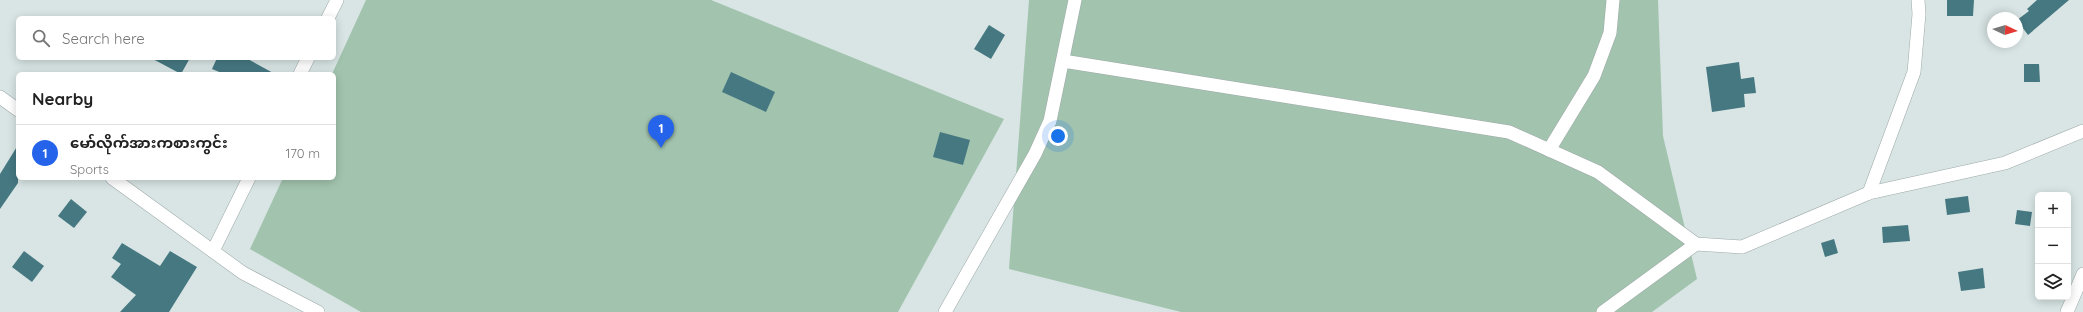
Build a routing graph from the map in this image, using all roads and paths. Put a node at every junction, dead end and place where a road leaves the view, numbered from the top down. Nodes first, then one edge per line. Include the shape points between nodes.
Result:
1 (337, 0) edge
2 (1075, 0) edge
3 (1612, 0) edge
4 (1918, 0) edge
5 (329, 16) edge
6 (307, 60) edge
7 (1063, 61) junction
8 (301, 72) edge
9 (0, 97) edge
10 (16, 109) edge
11 (2083, 131) edge
12 (1549, 150) junction
13 (115, 180) edge
14 (248, 180) edge
15 (1869, 193) junction
16 (1696, 244) junction
17 (213, 251) junction
18 (2083, 274) edge
19 (318, 312) edge
20 (945, 312) edge
21 (1603, 312) edge
22 (2067, 312) edge

1 - 5 street
2 - 7 street
3 - 12 street via 1610,32 1594,76
4 - 15 street via 1914,72
6 - 8 street
7 - 12 street via 1509,132
7 - 20 street via 1050,121 1035,154
9 - 10 street
11 - 15 street via 2006,162
12 - 16 street via 1598,172
13 - 17 street
14 - 17 street
15 - 16 street via 1742,247
16 - 21 street
17 - 19 street via 243,273
18 - 22 street

